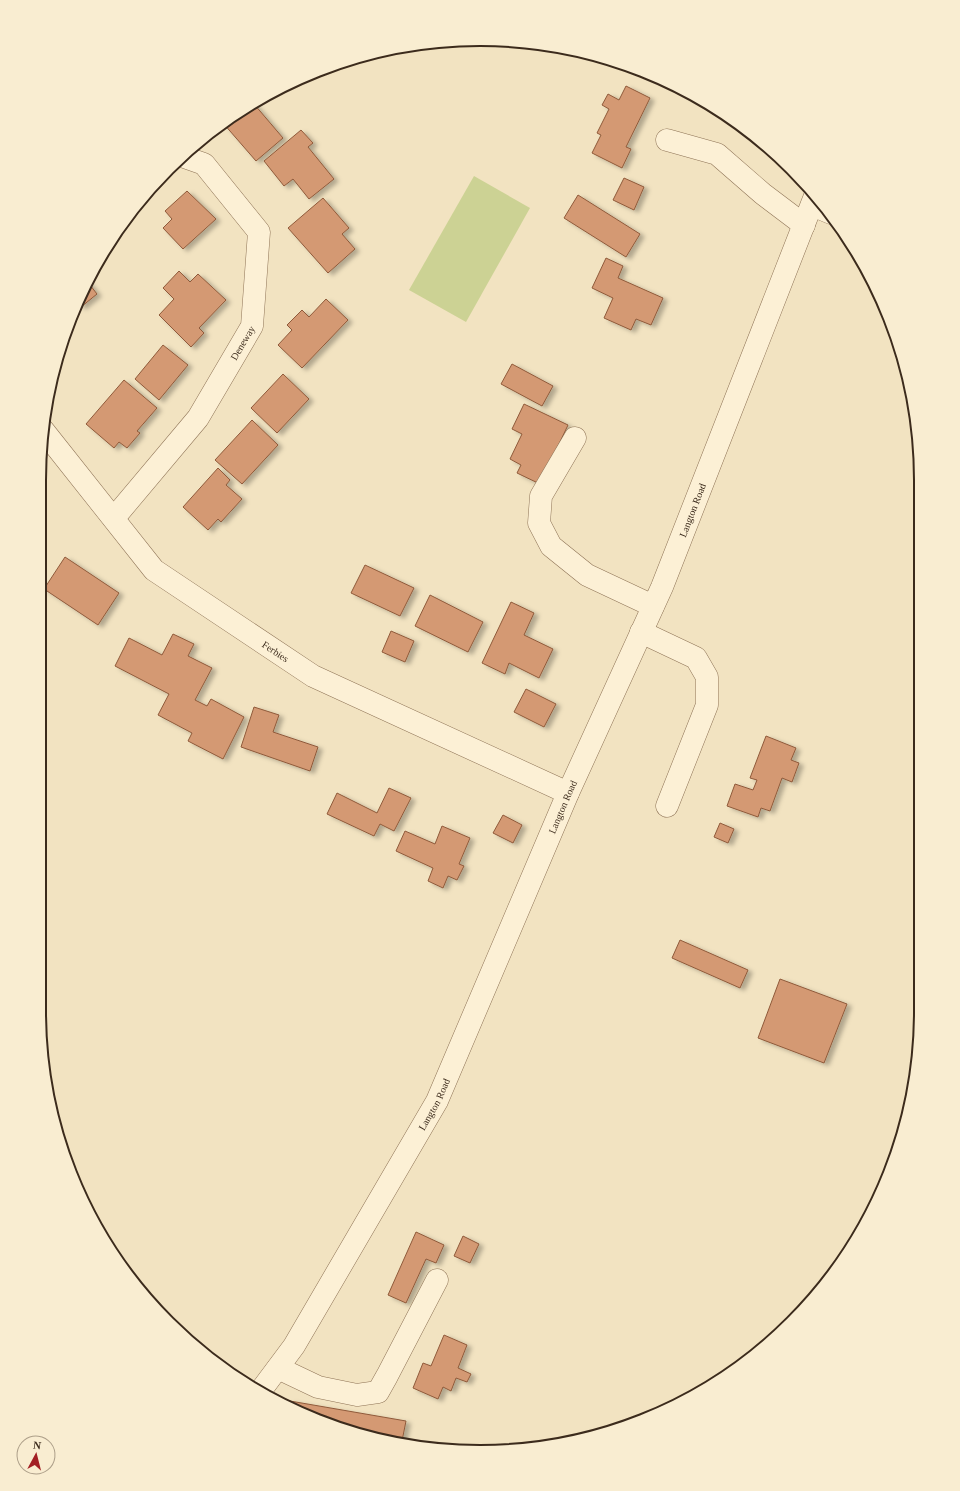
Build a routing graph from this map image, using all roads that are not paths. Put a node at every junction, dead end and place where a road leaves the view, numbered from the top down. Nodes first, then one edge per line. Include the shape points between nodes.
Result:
1 (667, 140) dead end
2 (189, 159) edge
3 (817, 208) edge
4 (804, 225) junction
5 (49, 437) edge
6 (575, 438) dead end
7 (114, 518) junction
8 (653, 606) junction
9 (641, 632) junction
10 (568, 793) junction
11 (667, 806) dead end
12 (437, 1280) dead end
13 (278, 1368) junction
14 (263, 1387) edge

1 - 4 street via 717,154
2 - 7 street, Deneway via 204,164 259,232 252,326 198,418
3 - 4 street, Langton Road
4 - 8 street, Langton Road
5 - 7 street, Ferbies
6 - 8 street via 541,496 539,523 551,546 588,575
7 - 10 street, Ferbies via 154,570 313,676
8 - 9 street, Langton Road
9 - 10 street, Langton Road
9 - 11 street via 696,658 707,677 707,704
10 - 13 street, Langton Road via 437,1101 334,1279
12 - 13 street via 378,1392 357,1395 318,1387
13 - 14 street, Langton Road

